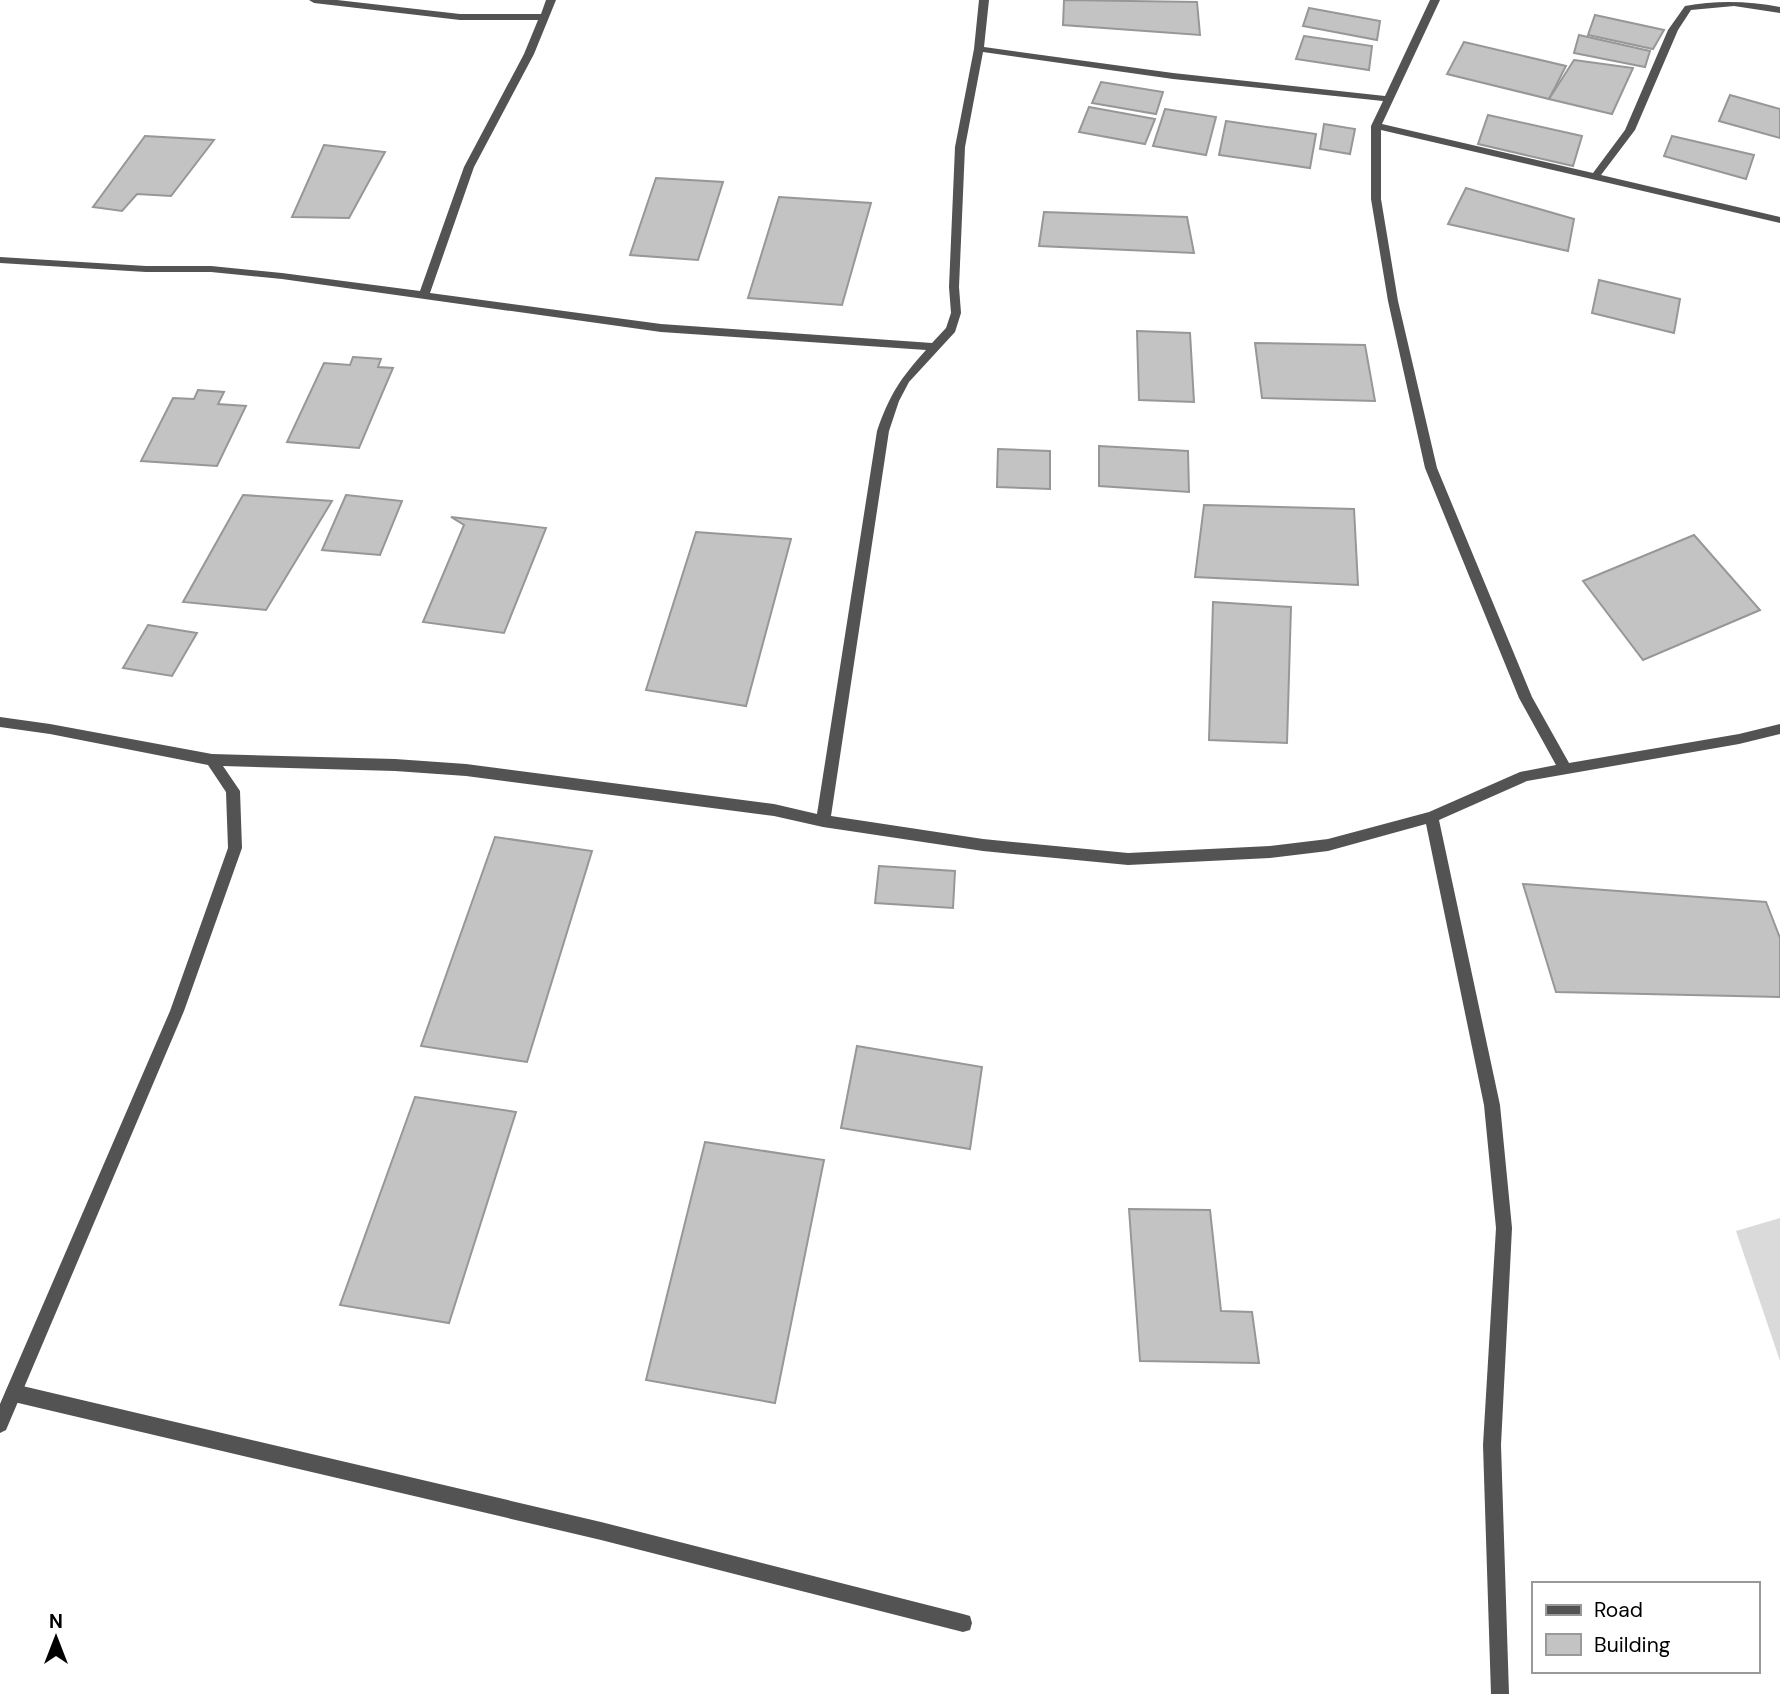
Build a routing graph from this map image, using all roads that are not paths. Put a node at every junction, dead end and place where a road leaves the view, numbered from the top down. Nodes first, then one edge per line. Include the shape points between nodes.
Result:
1 (314, 0) edge
2 (551, 0) edge
3 (985, 0) edge
4 (1435, 0) edge
5 (1780, 10) edge
6 (545, 17) junction
7 (979, 49) junction
8 (1388, 99) junction
9 (1376, 126) junction
10 (1595, 177) junction
11 (1780, 220) edge
12 (0, 260) edge
13 (424, 295) junction
14 (935, 348) junction
15 (0, 722) edge
16 (1780, 729) edge
17 (212, 760) junction
18 (1565, 769) junction
19 (1431, 817) junction
20 (823, 821) junction
21 (14, 1393) junction
22 (0, 1424) edge
23 (963, 1623) dead end
24 (1500, 1694) edge

1 - 6 street via 460,17
2 - 6 street
3 - 7 street
4 - 8 street
5 - 10 street via 1737,1 1708,1 1688,8 1673,30 1630,130
6 - 13 street via 469,167
7 - 8 street
7 - 14 street via 960,148 956,313 951,330
8 - 9 street
9 - 10 street
9 - 18 street via 1378,212 1393,301 1432,468 1526,698
10 - 11 street
12 - 13 street via 211,269
13 - 14 street via 661,328
14 - 20 street via 905,380 883,431
15 - 17 street
16 - 18 street
17 - 20 street via 467,770 629,789
17 - 21 street via 233,791 235,848 177,1011
18 - 19 street via 1525,776
19 - 20 street via 1328,845 1128,859 983,845
19 - 24 street via 1492,1105 1504,1228 1492,1445
21 - 22 street
21 - 23 street via 601,1531

